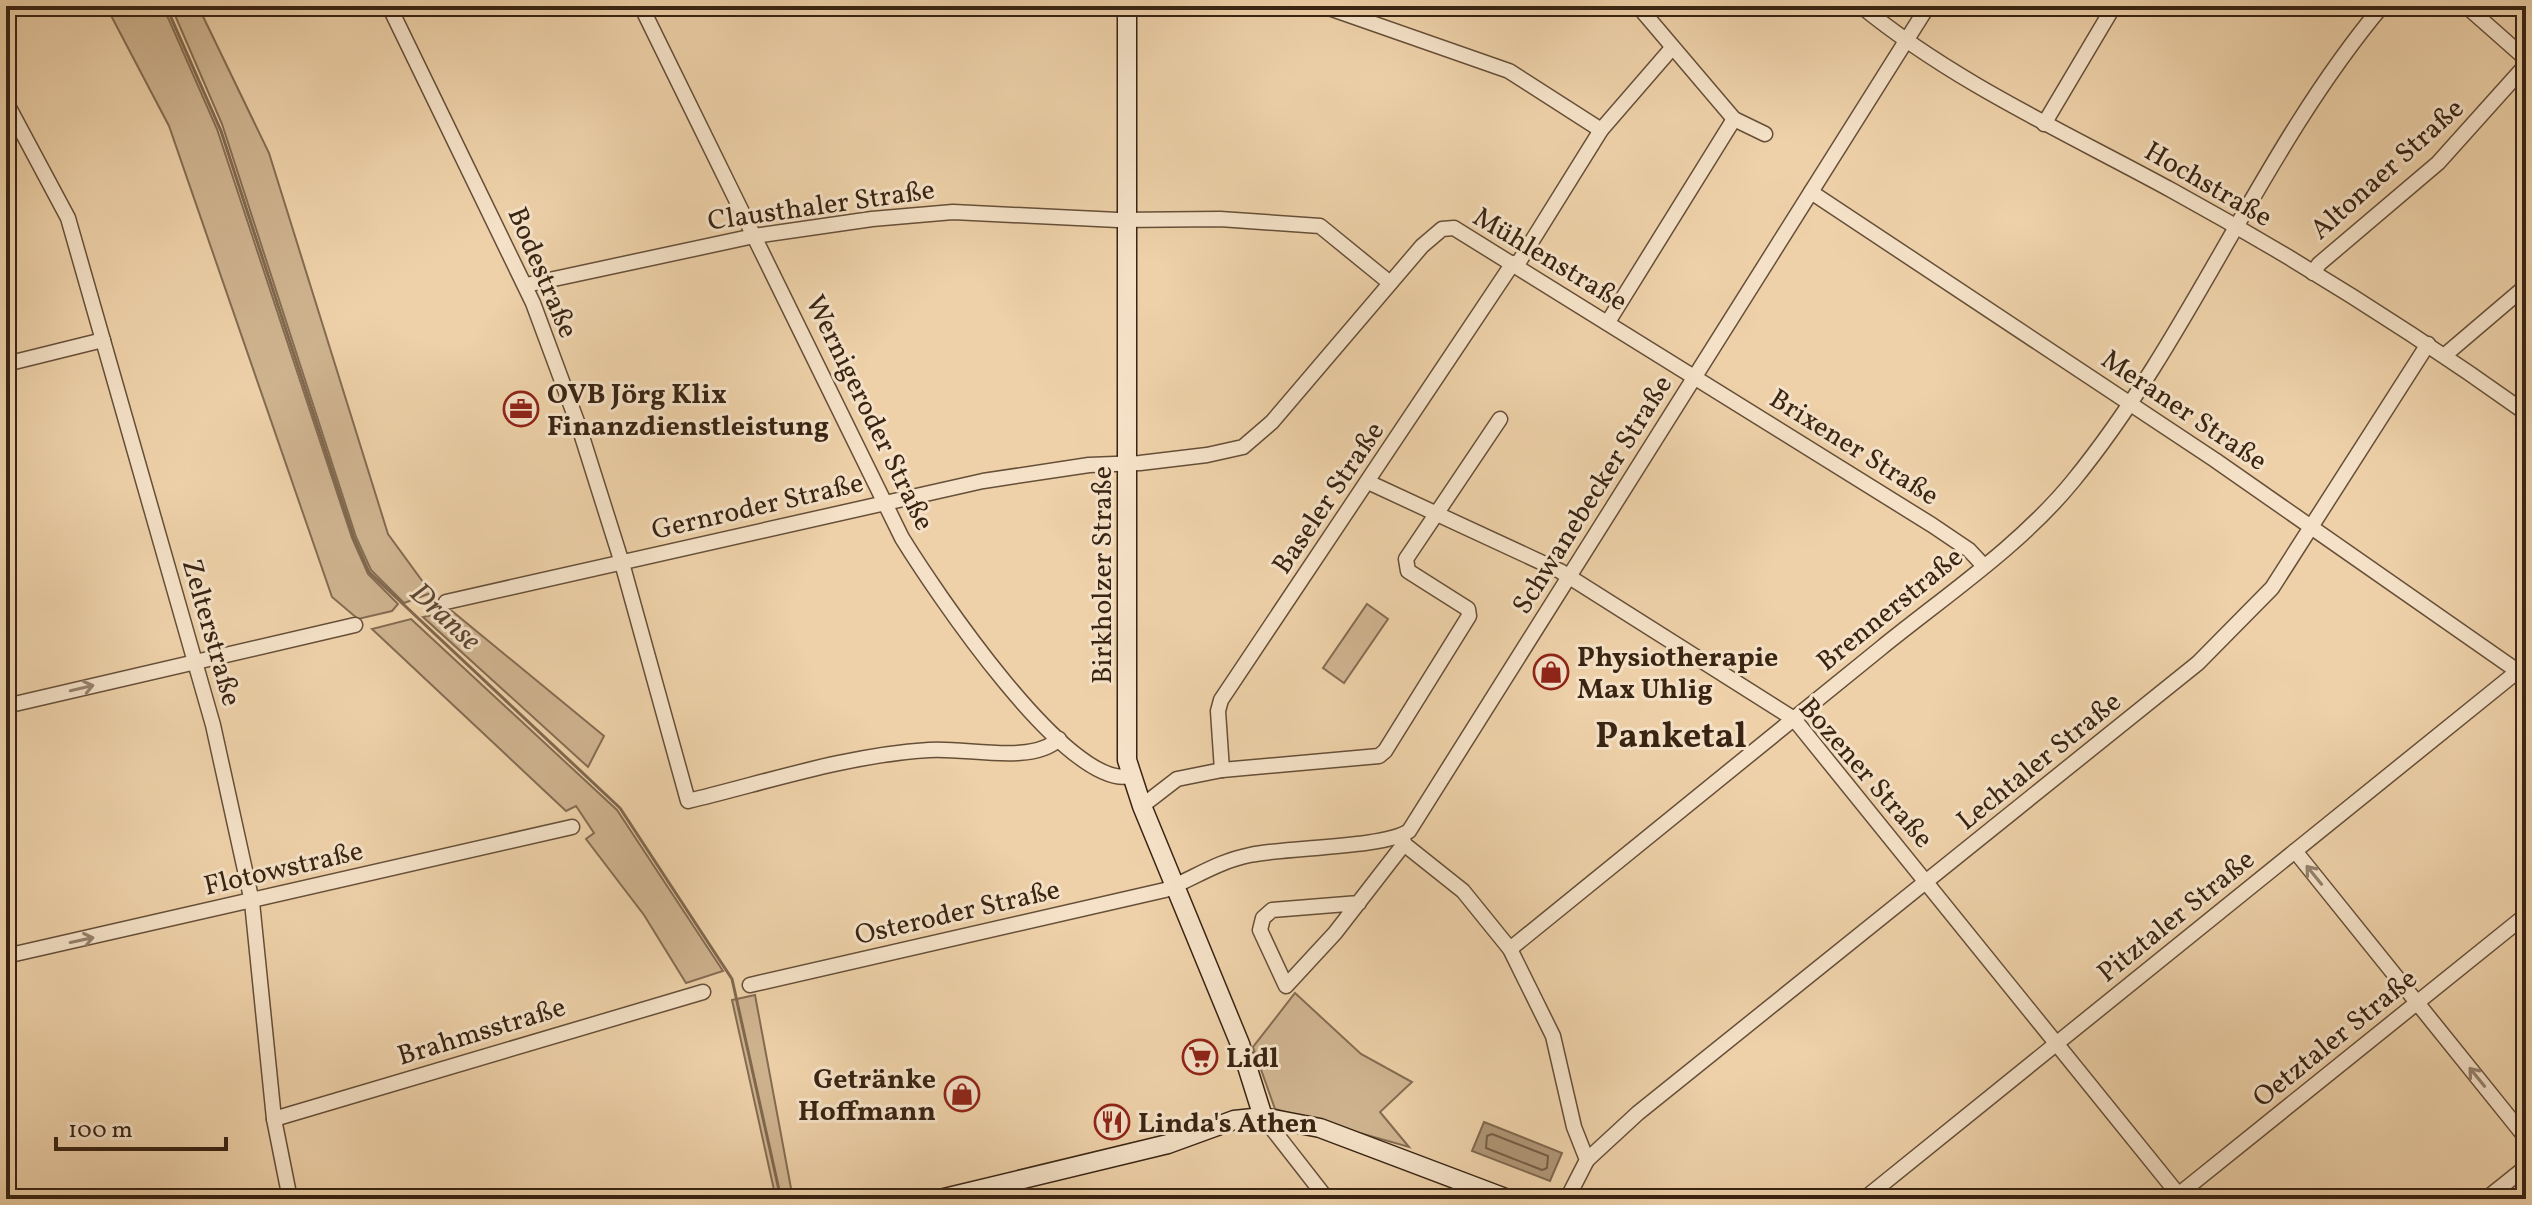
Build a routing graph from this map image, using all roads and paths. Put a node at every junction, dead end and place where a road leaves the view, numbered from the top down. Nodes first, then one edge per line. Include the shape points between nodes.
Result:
1 (389, 6) edge
2 (641, 6) edge
3 (1127, 6) edge
4 (1323, 6) edge
5 (1638, 6) edge
6 (1861, 6) edge
7 (1928, 6) edge
8 (2114, 6) edge
9 (2382, 6) edge
10 (2466, 6) edge
11 (1906, 42) junction
12 (1672, 48) junction
13 (2526, 62) edge
14 (6, 102) edge
15 (1734, 119) junction
16 (2044, 124) junction
17 (1601, 130) junction
18 (1765, 134) dead end
19 (1811, 192) junction
20 (1128, 220) junction
21 (2235, 228) junction
22 (754, 236) junction
23 (1515, 264) junction
24 (2313, 273) junction
25 (1390, 283) junction
26 (526, 285) junction
27 (2526, 286) edge
28 (1608, 322) junction
29 (103, 340) junction
30 (2428, 344) junction
31 (2445, 355) junction
32 (6, 364) edge
33 (1696, 376) junction
34 (2129, 402) junction
35 (2526, 413) edge
36 (1500, 419) dead end
37 (1129, 462) junction
38 (1368, 482) junction
39 (885, 502) junction
40 (1434, 514) junction
41 (2311, 526) junction
42 (622, 563) junction
43 (1983, 565) junction
44 (1570, 577) junction
45 (446, 602) dead end
46 (355, 625) dead end
47 (194, 662) junction
48 (2522, 674) edge
49 (6, 706) edge
50 (1794, 719) junction
51 (1059, 739) junction
52 (1222, 770) junction
53 (1130, 776) junction
54 (1142, 806) junction
55 (572, 827) dead end
56 (1403, 840) junction
57 (2295, 851) junction
58 (1927, 882) junction
59 (1175, 886) junction
60 (252, 902) junction
61 (1359, 903) junction
62 (2526, 915) edge
63 (1510, 949) junction
64 (6, 956) edge
65 (750, 985) dead end
66 (703, 992) dead end
67 (2418, 1003) junction
68 (2057, 1045) junction
69 (1263, 1117) junction
70 (274, 1119) junction
71 (2526, 1138) edge
72 (1587, 1160) junction
73 (2526, 1167) edge
74 (2178, 1198) edge
75 (290, 1199) edge
76 (940, 1199) edge
77 (1327, 1199) edge
78 (1508, 1199) edge
79 (1567, 1199) edge
80 (1864, 1199) edge
81 (2486, 1199) edge

1 - 26 street, Bodestraße
2 - 22 street, Wernigeroder Straße
3 - 20 street, Birkholzer Straße
4 - 17 street via 1514,73
5 - 12 street
6 - 11 street, Hochstraße
7 - 11 street, Schwanebecker Straße
8 - 16 street
9 - 21 street, Brennerstraße via 2312,97
10 - 13 street
11 - 16 street, Hochstraße
11 - 19 street, Schwanebecker Straße
12 - 15 street
12 - 17 street, Baseler Straße
13 - 24 street, Altonaer Straße via 2438,163
14 - 29 street, Zelterstraße via 68,218
15 - 18 street
15 - 28 street
16 - 21 street, Hochstraße
17 - 23 street, Baseler Straße
19 - 33 street, Schwanebecker Straße
19 - 34 street, Meraner Straße
20 - 22 street, Clausthaler Straße via 953,212
20 - 25 street via 1320,226
20 - 37 street, Birkholzer Straße
21 - 24 street, Hochstraße
21 - 34 street, Brennerstraße
22 - 26 street, Clausthaler Straße
22 - 39 street, Wernigeroder Straße
23 - 25 street, Mühlenstraße via 1469,235 1442,229
23 - 28 street, Mühlenstraße
23 - 38 street, Baseler Straße
24 - 30 street, Hochstraße
25 - 37 street, Mühlenstraße via 1253,441 1230,451
26 - 42 street, Bodestraße
27 - 31 street
28 - 33 street, Mühlenstraße
29 - 32 street
29 - 47 street, Zelterstraße
30 - 31 street, Hochstraße
30 - 41 street, Lechtaler Straße
31 - 35 street, Hochstraße
33 - 43 street, Brixener Straße via 1969,550
33 - 44 street, Schwanebecker Straße
34 - 41 street, Meraner Straße
34 - 43 street, Brennerstraße via 2059,497
36 - 40 street
37 - 39 street, Gernroder Straße via 1023,474
37 - 53 street, Birkholzer Straße
38 - 40 street, Bozener Straße
38 - 52 street, Baseler Straße via 1221,700
39 - 42 street, Gernroder Straße
39 - 51 street, Wernigeroder Straße via 902,538 964,631
40 - 44 street, Bozener Straße
40 - 52 street via 1405,565 1468,609 1469,616 1385,751 1379,756
41 - 48 street, Meraner Straße
41 - 58 street, Lechtaler Straße via 2272,588 2198,663
42 - 45 street, Gernroder Straße
42 - 51 street, Bodestraße via 688,801 892,755 935,749 1036,753
43 - 50 street, Brennerstraße
44 - 50 street, Bozener Straße
44 - 56 street, Schwanebecker Straße
46 - 47 street
49 -> 47 street
47 - 60 street, Zelterstraße
48 - 57 street, Pitztaler Straße
50 - 58 street, Bozener Straße
50 - 63 street, Brennerstraße
51 - 53 street, Wernigeroder Straße via 1105,774 1117,779
52 - 54 street via 1177,779
53 - 54 street, Birkholzer Straße
54 - 59 street, Birkholzer Straße
55 - 60 street, Flotowstraße
56 - 59 street, Osteroder Straße via 1250,855 1208,868
56 - 61 street, Schwanebecker Straße
56 - 63 street via 1463,891
67 -> 57 street
57 - 68 street, Pitztaler Straße
58 - 68 street, Bozener Straße
58 - 72 street, Lechtaler Straße via 1638,1113
59 - 65 street, Osteroder Straße
59 - 69 street, Birkholzer Straße via 1240,1044
64 -> 60 street, Flotowstraße
60 - 70 street, Zelterstraße
61 - 61 street, Schwanebecker Straße via 1335,933 1286,986 1260,930 1263,918 1272,910
62 - 67 street, Oetztaler Straße
63 - 72 street via 1553,1036
66 - 70 street, Brahmsstraße
71 -> 67 street
67 - 74 street, Oetztaler Straße
68 - 74 street, Bozener Straße
68 - 80 street, Pitztaler Straße
69 - 76 street via 1234,1120 1168,1144
69 - 77 street
69 - 78 street via 1320,1128
70 - 75 street, Zelterstraße
72 - 79 street
73 - 81 street

